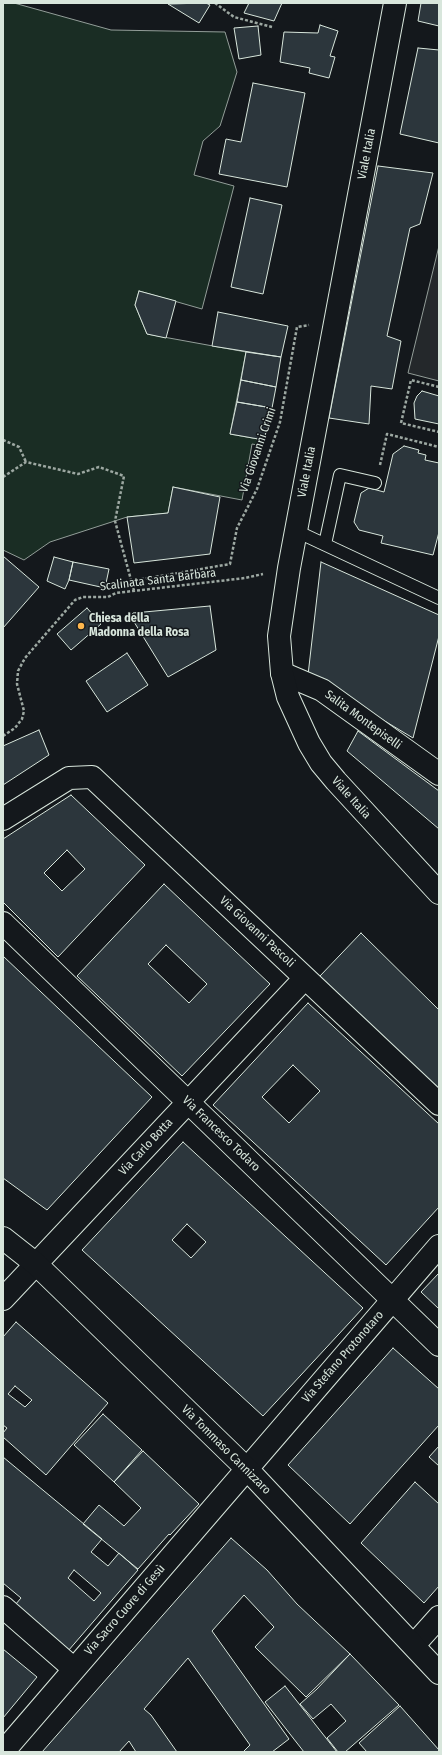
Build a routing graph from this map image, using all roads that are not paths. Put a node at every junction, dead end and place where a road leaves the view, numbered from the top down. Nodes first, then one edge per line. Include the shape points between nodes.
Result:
1 (395, 3) edge
2 (375, 483) road end
3 (296, 531) junction
4 (324, 544) junction
5 (439, 598) edge
6 (282, 673) junction
7 (439, 774) edge
8 (3, 819) edge
9 (439, 893) edge
10 (3, 923) edge
11 (305, 978) junction
12 (188, 1102) junction
13 (439, 1104) edge
14 (3, 1238) edge
15 (439, 1246) edge
16 (36, 1264) junction
17 (3, 1299) edge
18 (392, 1300) junction
19 (439, 1345) edge
20 (247, 1469) junction
21 (3, 1607) edge
22 (439, 1617) edge
23 (414, 1645) junction
24 (74, 1669) junction
25 (439, 1673) edge
26 (3, 1752) edge

1 - 3 street, Viale Italia
2 - 4 lane via 340,475
3 - 4 lane
3 - 6 street, Viale Italia via 279,636
4 - 5 lane
6 - 7 street, Salita Montepiselli via 322,690
6 - 9 street, Viale Italia via 296,716 321,763
8 - 11 street, Via Giovanni Pascoli via 69,778 92,777
10 - 12 street, Via Francesco Todaro
11 - 12 street, Via Carlo Botta
11 - 13 street, Via Giovanni Pascoli
12 - 16 street, Via Carlo Botta
12 - 18 street, Via Francesco Todaro
14 - 16 street, Via Tommaso Cannizzaro
15 - 18 street, Via Stefano Protonotaro
16 - 17 street, Via Carlo Botta
16 - 20 street, Via Tommaso Cannizzaro
18 - 19 street, Via Francesco Todaro
18 - 20 street, Via Stefano Protonotaro
20 - 23 street, Via Tommaso Cannizzaro
20 - 24 street, Via Sacro Cuore di Gesù
21 - 24 street
22 - 23 street
23 - 25 street, Via Tommaso Cannizzaro
24 - 26 street, Via Sacro Cuore di Gesù

